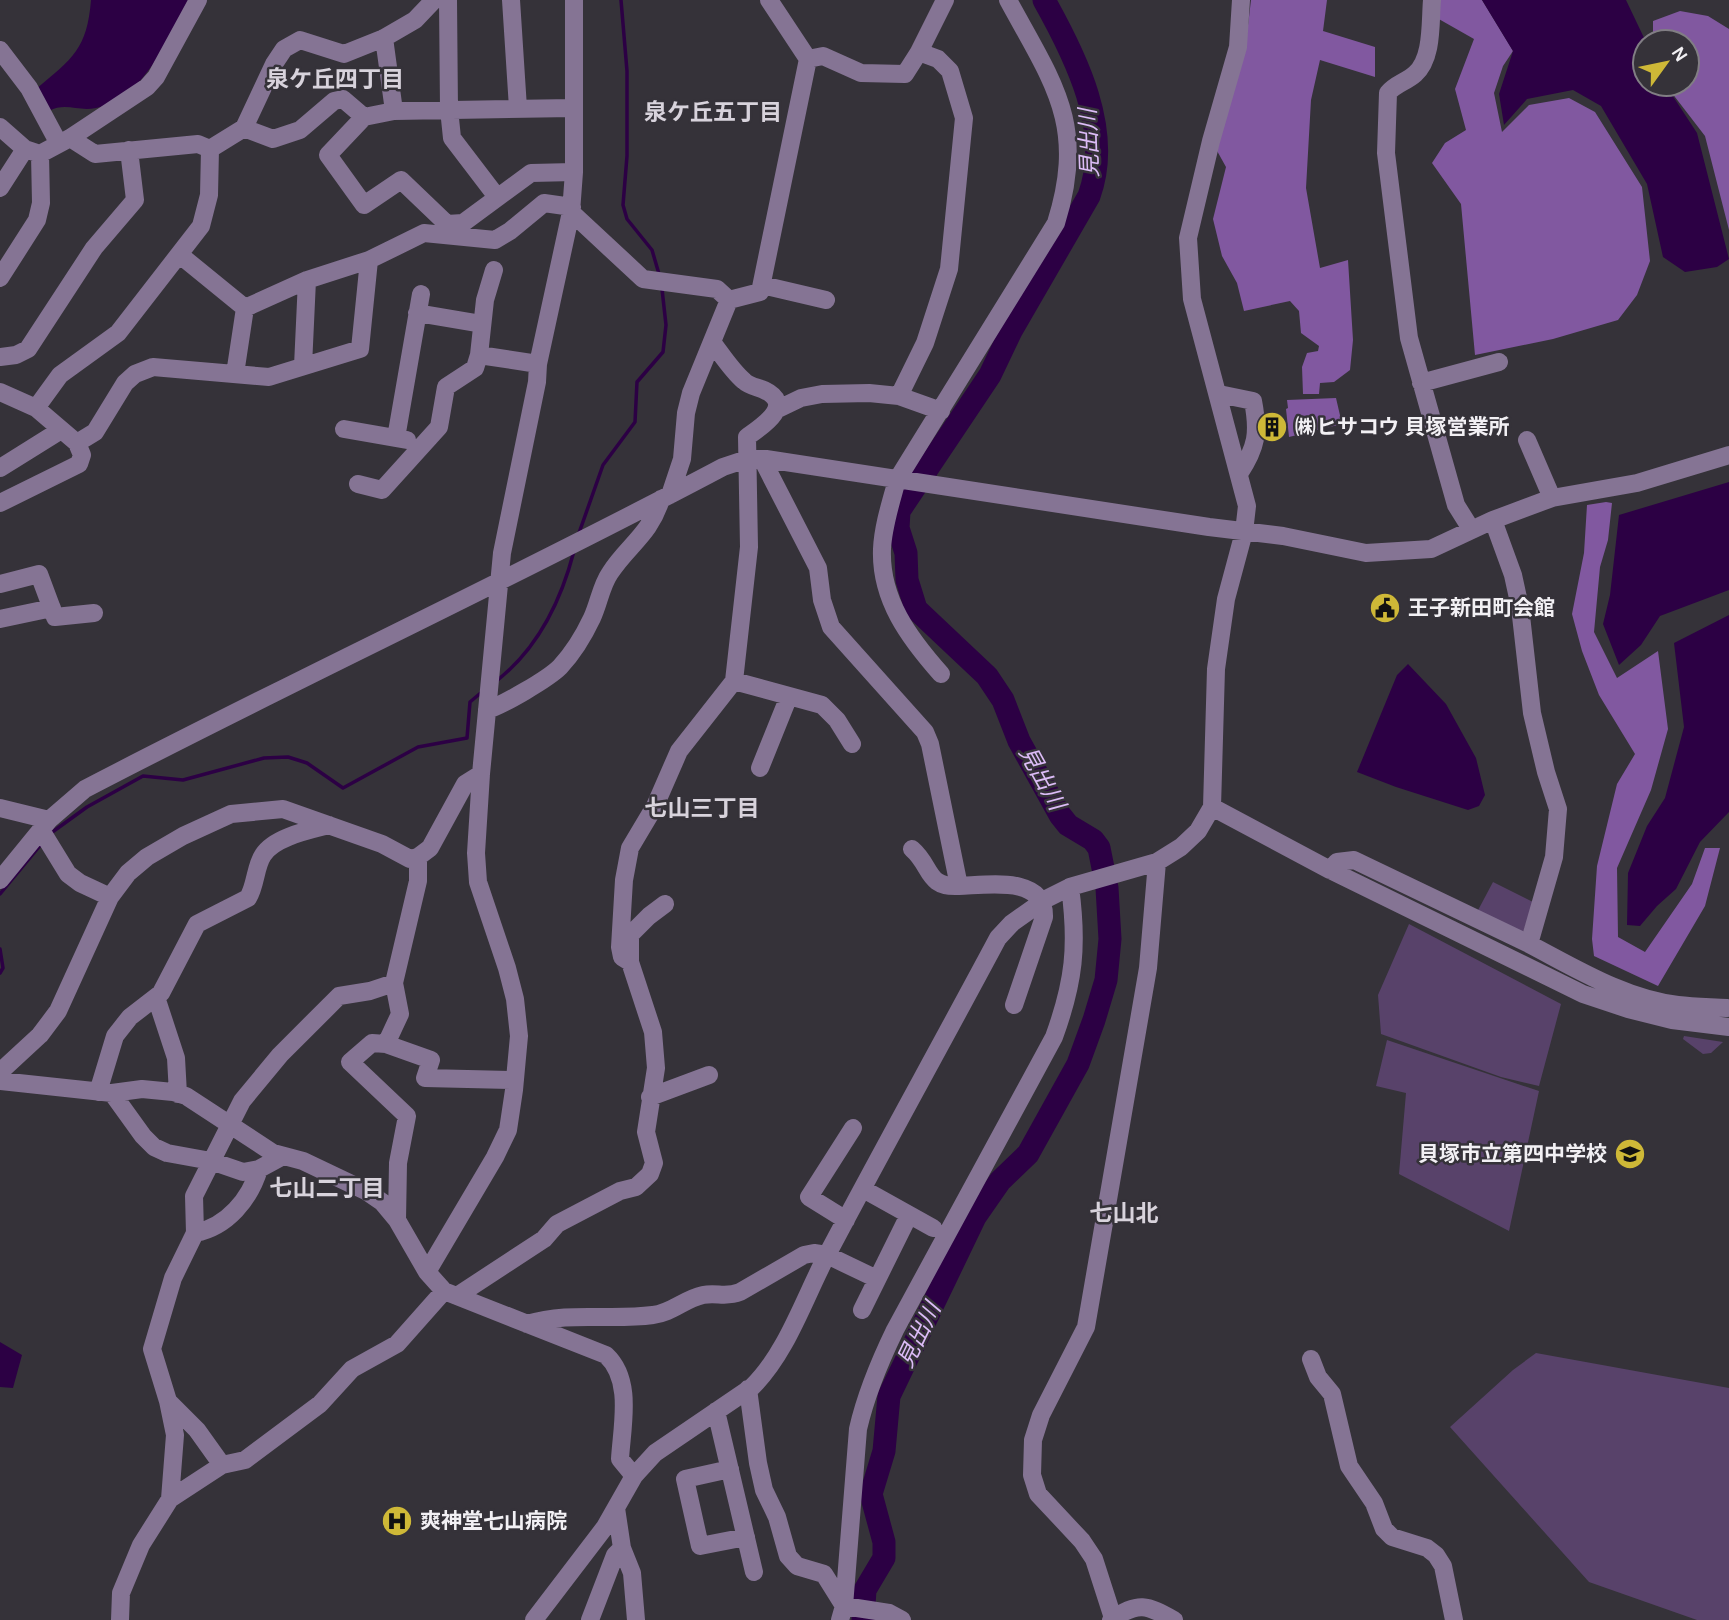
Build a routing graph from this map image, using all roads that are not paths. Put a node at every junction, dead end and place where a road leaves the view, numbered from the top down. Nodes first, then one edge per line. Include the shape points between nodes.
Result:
1 (198, 0) edge
2 (435, 0) edge
3 (448, 0) edge
4 (511, 0) edge
5 (574, 0) edge
6 (769, 0) edge
7 (945, 0) edge
8 (1008, 0) edge
9 (1241, 0) edge
10 (1432, 0) edge
11 (384, 38) junction
12 (0, 50) edge
13 (919, 52) junction
14 (808, 59) junction
15 (518, 108) junction
16 (573, 108) junction
17 (449, 109) junction
18 (394, 111) junction
19 (364, 117) junction
20 (0, 127) edge
21 (244, 128) junction
22 (65, 141) junction
23 (210, 149) junction
24 (129, 150) junction
25 (32, 152) junction
26 (574, 172) junction
27 (0, 188) edge
28 (498, 197) junction
29 (572, 209) junction
30 (180, 255) junction
31 (369, 260) junction
32 (494, 271) dead end
33 (0, 278) edge
34 (307, 280) junction
35 (762, 285) junction
36 (421, 294) dead end
37 (729, 300) junction
38 (826, 300) dead end
39 (245, 308) junction
40 (418, 313) junction
41 (482, 324) junction
42 (712, 342) junction
43 (479, 355) junction
44 (0, 357) edge
45 (1499, 362) dead end
46 (538, 364) junction
47 (303, 366) junction
48 (235, 374) junction
49 (1421, 383) junction
50 (0, 392) edge
51 (1219, 394) junction
52 (898, 396) junction
53 (36, 408) junction
54 (776, 410) junction
55 (941, 411) junction
56 (344, 429) dead end
57 (61, 430) junction
58 (396, 438) junction
59 (1527, 440) dead end
60 (77, 443) junction
61 (425, 443) junction
62 (1729, 455) edge
63 (754, 459) junction
64 (0, 468) edge
65 (1239, 474) junction
66 (897, 480) junction
67 (0, 482) edge
68 (358, 484) dead end
69 (665, 497) junction
70 (1552, 498) junction
71 (5, 501) edge
72 (1493, 520) junction
73 (1471, 529) junction
74 (1244, 532) junction
75 (499, 583) junction
76 (0, 584) edge
77 (52, 608) junction
78 (94, 613) dead end
79 (0, 619) edge
80 (941, 674) dead end
81 (734, 681) junction
82 (789, 696) junction
83 (486, 710) junction
84 (852, 744) dead end
85 (760, 768) dead end
86 (481, 774) junction
87 (1212, 807) junction
88 (0, 808) edge
89 (45, 825) junction
90 (329, 825) junction
91 (912, 849) dead end
92 (418, 857) junction
93 (1157, 862) junction
94 (1330, 870) junction
95 (0, 880) edge
96 (959, 886) junction
97 (1070, 887) junction
98 (110, 897) junction
99 (1041, 902) junction
100 (666, 904) dead end
101 (1528, 944) junction
102 (630, 962) junction
103 (394, 983) junction
104 (156, 997) junction
105 (1014, 1005) dead end
106 (1727, 1008) dead end
107 (1670, 1011) junction
108 (1729, 1027) edge
109 (386, 1044) junction
110 (0, 1072) edge
111 (709, 1075) dead end
112 (515, 1080) junction
113 (0, 1081) edge
114 (105, 1093) junction
115 (178, 1094) junction
116 (650, 1097) junction
117 (229, 1125) junction
118 (853, 1128) dead end
119 (283, 1156) junction
120 (211, 1161) junction
121 (259, 1169) junction
122 (863, 1189) junction
123 (909, 1214) junction
124 (397, 1220) junction
125 (846, 1220) junction
126 (933, 1228) dead end
127 (195, 1233) junction
128 (827, 1255) junction
129 (427, 1272) junction
130 (877, 1279) junction
131 (450, 1294) junction
132 (862, 1310) dead end
133 (527, 1324) junction
134 (1311, 1359) dead end
135 (748, 1390) junction
136 (168, 1401) junction
137 (716, 1411) junction
138 (222, 1465) junction
139 (730, 1469) junction
140 (634, 1476) junction
141 (170, 1499) junction
142 (616, 1508) junction
143 (746, 1537) junction
144 (622, 1548) junction
145 (754, 1572) dead end
146 (842, 1613) edge
147 (1112, 1619) edge
148 (120, 1620) edge
149 (534, 1620) edge
150 (590, 1620) edge
151 (636, 1620) edge
152 (902, 1620) edge
153 (1174, 1620) edge
154 (1454, 1620) edge

1 - 22 street via 147,87
2 - 11 street via 415,20
3 - 17 street
4 - 15 street
5 - 16 street
6 - 14 street
7 - 13 street
8 - 55 street via 1053,82 1065,114 1069,142 1064,197 1044,245
9 - 51 street via 1238,47 1188,238 1192,299
10 - 49 street via 1426,56 1416,74 1388,93 1386,153 1409,338
11 - 18 street
11 - 21 street via 344,54 300,40 284,49
12 - 22 street
13 - 14 street via 905,74 861,73 823,56
13 - 52 street via 938,59 950,71 964,118 949,270 925,343
14 - 35 street
15 - 16 street
15 - 17 street
16 - 26 street
17 - 18 street
17 - 28 street via 452,138
18 - 19 street
19 - 21 street via 343,99 334,101 300,130 274,139
19 - 28 street via 328,155 364,205 401,180 447,224 463,223
20 - 25 street
21 - 23 street
22 - 24 street via 95,153
22 - 25 street
23 - 24 street via 198,144
23 - 30 street via 209,195 201,226
24 - 44 street via 135,200 94,248 28,349
25 - 27 street
25 - 33 street via 41,203 37,220
26 - 28 street via 531,173
26 - 29 street
29 - 31 street via 544,203 495,240 424,233
29 - 37 street via 643,279 717,289
29 - 46 street
30 - 39 street
30 - 53 street via 118,333 60,375
31 - 34 street
31 - 47 street via 360,349
32 - 41 street
34 - 39 street
34 - 47 street
35 - 37 street via 760,292
35 - 38 street
36 - 40 street
37 - 42 street
39 - 48 street
40 - 41 street
40 - 58 street
41 - 43 street
42 - 54 street via 745,383 767,391 776,400
42 - 69 street via 691,393 682,459
43 - 46 street
43 - 61 street via 475,368 446,387 439,427
45 - 49 street
46 - 75 street
47 - 48 street via 269,377
48 - 60 street via 153,367 135,374 95,432
49 - 73 street via 1456,505
50 - 53 street
51 - 65 street
51 - 65 street via 1253,401 1255,442
52 - 54 street via 822,394
52 - 55 street
53 - 57 street
54 - 63 street via 747,437
55 - 66 street
56 - 58 street
57 - 60 street
57 - 64 street
58 - 61 street
59 - 70 street
60 - 71 street via 82,455 79,464
61 - 68 street via 382,490
62 - 70 street via 1637,483
63 - 66 street
63 - 69 street via 723,467
63 - 81 street
63 - 96 street via 818,568 831,627 925,732
65 - 74 street via 1247,506
66 - 74 street
66 - 80 street via 882,546 891,603 912,642
67 - 71 street
69 - 75 street
69 - 83 street via 640,540 608,576 589,625 559,668
70 - 72 street
72 - 73 street
72 - 101 street via 1513,575 1532,713 1558,809 1554,857
73 - 74 street via 1431,549 1384,553
74 - 87 street via 1226,598 1216,669
75 - 83 street
75 - 89 street via 85,789
76 - 77 street via 39,574
77 - 78 street via 55,617
77 - 79 street
81 - 82 street
81 - 102 street via 679,751 630,848 620,947 622,957
82 - 84 street via 822,705
82 - 85 street
83 - 86 street
86 - 92 street via 465,784 430,848
86 - 112 street via 478,882 515,999 519,1036
87 - 93 street via 1198,831
87 - 94 street
88 - 89 street
89 - 95 street
89 - 98 street via 68,874
90 - 92 street via 410,859
90 - 98 street via 283,809 231,814 147,857
90 - 104 street via 287,836 263,854 248,898 197,924 171,978
91 - 96 street via 936,882
92 - 103 street via 418,881
93 - 97 street
93 - 147 street via 1148,968 1086,1326 1033,1440 1032,1475 1038,1494 1094,1559
94 - 101 street via 1337,862 1354,860
94 - 107 street via 1583,995
96 - 99 street via 1021,885
97 - 99 street
97 - 146 street via 1075,926 1073,967 1054,1037 895,1330 864,1401
98 - 110 street via 58,1011
99 - 105 street via 1044,917
99 - 122 street via 998,937
100 - 102 street via 630,936
101 - 107 street
102 - 116 street via 653,1032 656,1068
103 - 109 street via 400,1014
103 - 117 street via 340,996 280,1055 242,1101
104 - 114 street via 115,1036
104 - 115 street via 176,1058
106 - 107 street
107 - 108 street
109 - 112 street via 431,1060 425,1078
109 - 124 street via 372,1043 350,1062 407,1116 398,1163
111 - 116 street
112 - 129 street via 508,1130
113 - 114 street
114 - 115 street via 142,1089
114 - 120 street via 154,1147
115 - 117 street
116 - 131 street via 646,1132 654,1163 650,1174 636,1187 557,1224 544,1239
117 - 119 street
117 - 120 street
118 - 125 street via 809,1196
119 - 121 street
119 - 124 street via 366,1191
120 - 121 street via 243,1171
120 - 127 street via 194,1196
121 - 127 street via 254,1185 225,1220 211,1230
122 - 123 street
122 - 125 street
123 - 126 street
123 - 130 street
124 - 129 street
125 - 128 street
127 - 136 street via 173,1278 152,1349
128 - 130 street
128 - 133 street via 804,1255 740,1292 706,1294 671,1311 551,1317
128 - 135 street via 777,1356
129 - 131 street
130 - 132 street
131 - 133 street
131 - 138 street via 397,1344 352,1368 320,1404 245,1460
133 - 140 street via 606,1355 617,1365 623,1385 620,1459
134 - 154 street via 1332,1394 1349,1466 1374,1503 1384,1529 1392,1537 1436,1555 1443,1566
135 - 137 street
135 - 146 street via 764,1490 778,1517 788,1556 797,1566 824,1574
136 - 138 street
136 - 141 street via 175,1435
137 - 139 street
137 - 140 street via 655,1453
138 - 141 street
139 - 143 street
139 - 143 street via 685,1479 700,1546
140 - 142 street
141 - 148 street via 141,1545 121,1593
142 - 144 street
142 - 149 street
143 - 145 street
144 - 150 street via 615,1555
144 - 151 street via 632,1573
146 - 152 street via 885,1612
147 - 153 street via 1140,1606

